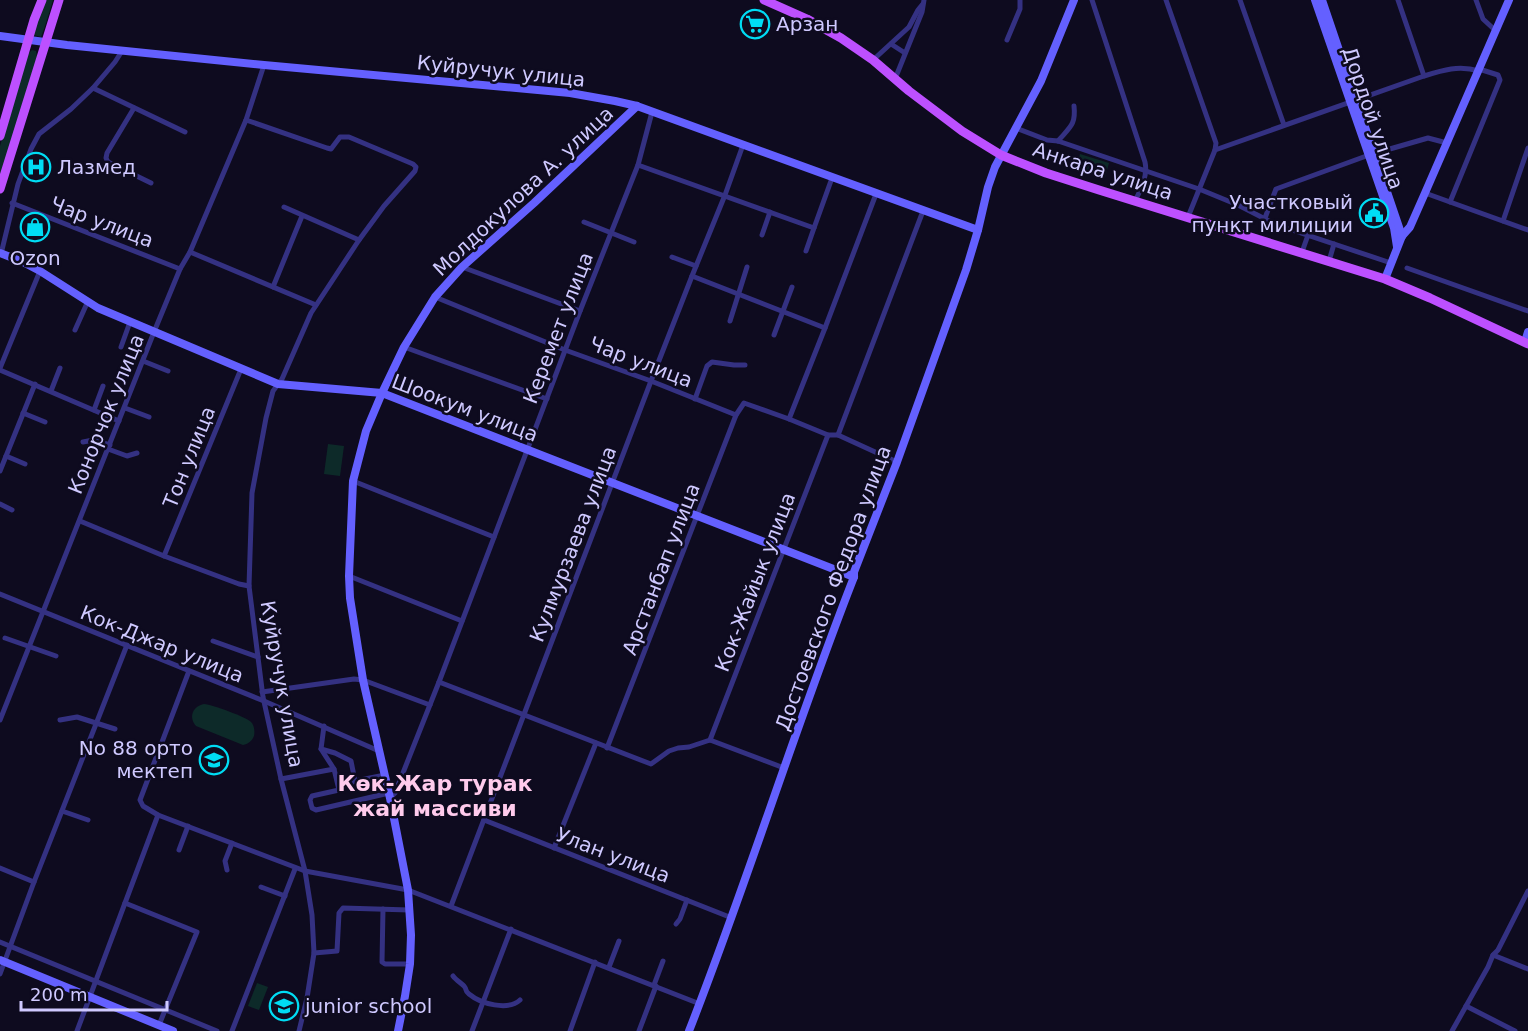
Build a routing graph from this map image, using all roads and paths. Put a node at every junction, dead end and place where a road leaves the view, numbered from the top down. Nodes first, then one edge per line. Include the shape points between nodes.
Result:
1 (59, 0) edge
2 (764, 0) edge
3 (1020, 0) edge
4 (1074, 0) edge
5 (1092, 0) edge
6 (1166, 0) edge
7 (1240, 0) edge
8 (1315, 0) edge
9 (1322, 0) edge
10 (1398, 0) edge
11 (1476, 0) edge
12 (1509, 0) edge
13 (40, 1) edge
14 (923, 2) edge
15 (1496, 31) junction
16 (0, 36) edge
17 (29, 40) junction
18 (1007, 40) dead end
19 (45, 42) junction
20 (891, 44) junction
21 (122, 51) junction
22 (905, 53) junction
23 (873, 60) junction
24 (264, 65) junction
25 (1479, 70) junction
26 (1424, 75) junction
27 (896, 79) junction
28 (93, 88) junction
29 (1354, 101) junction
30 (637, 106) junction
31 (1074, 106) dead end
32 (134, 108) junction
33 (652, 112) junction
34 (246, 120) junction
35 (1284, 125) junction
36 (1016, 128) junction
37 (185, 132) dead end
38 (0, 136) edge
39 (1058, 141) junction
40 (1447, 143) junction
41 (743, 145) junction
42 (1528, 148) edge
43 (1215, 150) junction
44 (1372, 154) junction
45 (1001, 155) junction
46 (638, 165) junction
47 (1147, 170) junction
48 (832, 178) junction
49 (151, 183) dead end
50 (0, 189) edge
51 (1199, 189) junction
52 (1425, 193) junction
53 (876, 194) junction
54 (725, 195) junction
55 (1135, 201) junction
56 (1450, 202) junction
57 (12, 203) junction
58 (284, 207) dead end
59 (922, 211) junction
60 (770, 212) junction
61 (302, 216) junction
62 (1188, 217) junction
63 (1265, 218) junction
64 (1503, 221) junction
65 (584, 222) dead end
66 (814, 228) junction
67 (978, 230) junction
68 (1528, 230) edge
69 (1404, 231) junction
70 (611, 233) junction
71 (762, 235) dead end
72 (1308, 235) junction
73 (359, 240) junction
74 (634, 242) dead end
75 (1334, 244) junction
76 (1397, 247) junction
77 (806, 251) dead end
78 (190, 252) junction
79 (1302, 252) junction
80 (0, 253) edge
81 (672, 257) dead end
82 (1329, 261) junction
83 (1391, 262) junction
84 (696, 266) junction
85 (462, 267) junction
86 (747, 267) dead end
87 (180, 268) junction
88 (1407, 268) dead end
89 (39, 271) junction
90 (692, 276) junction
91 (1384, 279) junction
92 (792, 286) dead end
93 (273, 287) junction
94 (738, 294) junction
95 (435, 297) junction
96 (88, 301) junction
97 (316, 304) junction
98 (580, 311) junction
99 (782, 311) junction
100 (1528, 311) edge
101 (730, 321) dead end
102 (130, 322) junction
103 (825, 328) junction
104 (75, 330) dead end
105 (154, 332) junction
106 (1528, 332) edge
107 (774, 335) dead end
108 (1526, 343) edge
109 (121, 347) dead end
110 (404, 347) junction
111 (566, 350) junction
112 (143, 361) junction
113 (745, 364) dead end
114 (60, 368) dead end
115 (0, 369) edge
116 (241, 369) junction
117 (168, 371) dead end
118 (651, 381) junction
119 (35, 384) junction
120 (278, 384) junction
121 (103, 386) dead end
122 (51, 391) junction
123 (382, 393) junction
124 (547, 399) junction
125 (695, 399) junction
126 (125, 408) junction
127 (94, 410) junction
128 (23, 413) junction
129 (736, 415) junction
130 (149, 417) dead end
131 (789, 419) junction
132 (119, 421) junction
133 (45, 422) dead end
134 (828, 435) junction
135 (838, 435) junction
136 (83, 442) dead end
137 (109, 447) junction
138 (528, 450) junction
139 (137, 453) dead end
140 (6, 456) junction
141 (897, 462) junction
142 (26, 464) dead end
143 (0, 471) edge
144 (353, 481) junction
145 (612, 483) junction
146 (0, 504) edge
147 (12, 510) dead end
148 (698, 516) junction
149 (80, 521) junction
150 (494, 537) junction
151 (783, 550) junction
152 (164, 556) junction
153 (349, 576) junction
154 (854, 577) junction
155 (249, 586) junction
156 (0, 594) edge
157 (43, 612) junction
158 (462, 621) junction
159 (5, 638) dead end
160 (213, 640) dead end
161 (127, 645) junction
162 (30, 646) junction
163 (56, 656) dead end
164 (258, 657) junction
165 (189, 671) junction
166 (363, 680) junction
167 (439, 682) junction
168 (262, 692) junction
169 (264, 700) junction
170 (430, 705) junction
171 (524, 714) junction
172 (0, 720) edge
173 (60, 720) dead end
174 (97, 722) junction
175 (324, 726) junction
176 (115, 729) dead end
177 (710, 740) junction
178 (596, 743) junction
179 (607, 748) junction
180 (321, 749) junction
181 (379, 751) junction
182 (784, 768) junction
183 (334, 769) junction
184 (385, 775) junction
185 (281, 778) junction
186 (355, 781) junction
187 (339, 790) junction
188 (390, 795) junction
189 (62, 811) junction
190 (158, 815) junction
191 (88, 820) dead end
192 (484, 820) junction
193 (188, 826) junction
194 (232, 843) junction
195 (554, 848) junction
196 (179, 850) dead end
197 (0, 868) edge
198 (295, 868) junction
199 (227, 870) dead end
200 (305, 872) junction
201 (34, 882) junction
202 (261, 887) dead end
203 (408, 890) junction
204 (1528, 891) edge
205 (285, 896) junction
206 (687, 900) junction
207 (125, 903) junction
208 (1522, 904) junction
209 (451, 906) junction
210 (383, 909) junction
211 (1528, 909) edge
212 (409, 910) junction
213 (732, 918) junction
214 (676, 924) dead end
215 (511, 929) junction
216 (619, 941) dead end
217 (0, 942) edge
218 (11, 946) junction
219 (314, 953) junction
220 (1493, 955) junction
221 (2, 961) edge
222 (663, 961) dead end
223 (595, 962) junction
224 (410, 964) junction
225 (609, 967) junction
226 (1528, 969) edge
227 (0, 974) edge
228 (453, 976) dead end
229 (96, 980) junction
230 (655, 985) junction
231 (90, 997) junction
232 (520, 1000) dead end
233 (483, 1001) junction
234 (700, 1004) junction
235 (1466, 1006) junction
236 (165, 1010) junction
237 (159, 1025) junction
238 (77, 1031) edge
239 (173, 1031) edge
240 (217, 1031) edge
241 (232, 1031) edge
242 (299, 1031) edge
243 (398, 1031) edge
244 (472, 1031) edge
245 (570, 1031) edge
246 (639, 1031) edge
247 (689, 1031) edge
248 (1452, 1031) edge
249 (1515, 1031) edge

1 - 19 main road
2 - 23 main road, Анкара улица via 824,28
3 - 18 street
4 - 36 street, Достоевского Федора улица via 1041,81
5 - 47 street
6 - 43 street via 1216,143
7 - 35 street
8 - 29 street, Дордой улица
9 - 29 street, Дордой улица
10 - 26 street
11 - 15 street via 1483,19
12 - 15 street
13 - 17 main road
14 - 20 street via 909,27
14 - 22 street
15 - 25 street
16 - 17 street, Куйручук улица
17 - 19 street, Куйручук улица
17 - 38 main road
19 - 21 street, Куйручук улица
19 - 50 main road
20 - 22 street
20 - 23 street
21 - 24 street, Куйручук улица
21 - 28 street
22 - 27 street
23 - 27 main road, Анкара улица
24 - 30 street, Куйручук улица via 570,93
24 - 34 street, Конорчок улица
25 - 26 street via 1451,68
25 - 40 street
25 - 56 street via 1498,75 1500,80
26 - 29 street
27 - 45 main road, Анкара улица via 962,131
28 - 32 street
28 - 57 street via 39,134
29 - 35 street
29 - 44 street, Дордой улица
30 - 33 street, Куйручук улица
30 - 85 street, Молдокулова А. улица
31 - 39 street via 1073,123
32 - 37 street
32 - 49 street via 106,158
33 - 41 street, Куйручук улица
33 - 46 street, Керемет улица
34 - 73 street, Куйручук улица via 331,149 340,137 349,137 416,167
34 - 78 street, Конорчок улица
35 - 43 street
36 - 39 street
36 - 45 street, Достоевского Федора улица
39 - 47 street
40 - 44 street via 1428,138
40 - 52 street
41 - 48 street, Куйручук улица
41 - 54 street, Кулмурзаева улица
42 - 64 street
43 - 51 street
44 - 63 street via 1276,189
44 - 69 street, Дордой улица
44 - 76 street, Дордой улица
45 - 55 main road, Анкара улица
45 - 67 street, Достоевского Федора улица via 988,187
46 - 54 street
46 - 70 street, Керемет улица
47 - 51 street
47 - 55 street
48 - 53 street, Куйручук улица
48 - 66 street
51 - 62 street
51 - 63 street
52 - 56 street
52 - 69 street
53 - 59 street, Куйручук улица
53 - 103 street
54 - 60 street
54 - 84 street, Кулмурзаева улица
55 - 62 main road, Анкара улица
56 - 64 street
57 - 80 street
57 - 87 street, Чар улица
58 - 61 street
59 - 67 street, Куйручук улица
59 - 135 street
60 - 66 street
60 - 71 street
61 - 73 street
61 - 93 street
62 - 79 main road, Анкара улица
63 - 72 street
64 - 68 street
65 - 70 street
66 - 77 street
67 - 141 street, Достоевского Федора улица
69 - 76 street
70 - 74 street
70 - 98 street, Керемет улица
72 - 75 street
72 - 79 street
73 - 97 street, Куйручук улица
75 - 82 street
75 - 83 street
76 - 83 street
78 - 87 street, Конорчок улица
78 - 93 street
79 - 82 main road, Анкара улица
80 - 89 street, Шоокум улица
81 - 84 street
82 - 91 main road, Анкара улица
83 - 91 street
84 - 90 street, Кулмурзаева улица
85 - 95 street, Молдокулова А. улица
85 - 98 street
86 - 94 street
87 - 105 street, Конорчок улица
88 - 100 street
89 - 96 street, Шоокум улица
89 - 115 street
90 - 94 street
90 - 118 street, Кулмурзаева улица
91 - 108 main road, Анкара улица
92 - 99 street
93 - 97 street
94 - 99 street
94 - 101 street
95 - 110 street, Молдокулова А. улица
95 - 111 street, Чар улица
96 - 102 street, Шоокум улица
96 - 104 street
97 - 120 street, Куйручук улица
98 - 111 street, Керемет улица
99 - 103 street
99 - 107 street
102 - 105 street, Шоокум улица
102 - 109 street
103 - 131 street
105 - 112 street, Конорчок улица
105 - 116 street, Шоокум улица
106 - 108 street
110 - 123 street, Молдокулова А. улица
110 - 124 street
111 - 118 street, Чар улица
111 - 124 street, Керемет улица
112 - 117 street
112 - 126 street, Конорчок улица
113 - 125 street via 712,362
114 - 122 street
115 - 119 street
116 - 120 street, Шоокум улица
116 - 152 street, Тон улица
118 - 125 street, Чар улица
118 - 145 street, Кулмурзаева улица
119 - 122 street
119 - 128 street
120 - 123 street, Шоокум улица
120 - 155 street, Куйручук улица via 266,418 252,494
121 - 127 street
122 - 127 street
123 - 138 street, Шоокум улица
123 - 144 street, Молдокулова А. улица via 366,431
124 - 138 street, Керемет улица
125 - 129 street, Чар улица
126 - 130 street
126 - 132 street, Конорчок улица
127 - 132 street
128 - 133 street
128 - 140 street
129 - 131 street, Арстанбап улица via 744,403
129 - 148 street, Арстанбап улица
131 - 134 street
132 - 137 street, Конорчок улица
134 - 135 street
134 - 151 street, Кок-Жайык улица
135 - 141 street
136 - 137 street via 93,440
137 - 139 street via 127,456
137 - 149 street, Конорчок улица
138 - 145 street, Шоокум улица
138 - 150 street, Керемет улица
140 - 142 street
140 - 143 street
141 - 154 street, Достоевского Федора улица
144 - 150 street
144 - 153 street, Молдокулова А. улица
145 - 148 street, Шоокум улица
145 - 171 street, Кулмурзаева улица
146 - 147 street
148 - 151 street, Шоокум улица
148 - 179 street, Арстанбап улица
149 - 152 street
149 - 157 street, Конорчок улица
150 - 158 street, Керемет улица
151 - 154 street, Шоокум улица
151 - 177 street, Кок-Жайык улица
152 - 155 street
153 - 158 street
153 - 166 street, Молдокулова А. улица
154 - 182 street, Достоевского Федора улица
155 - 164 street, Куйручук улица
156 - 157 street, Кок-Джар улица
157 - 161 street, Кок-Джар улица
157 - 162 street, Конорчок улица
158 - 167 street, Керемет улица
159 - 162 street
160 - 164 street
161 - 165 street, Кок-Джар улица
161 - 174 street
162 - 163 street
162 - 172 street, Конорчок улица
164 - 168 street, Куйручук улица
165 - 169 street, Кок-Джар улица
165 - 190 street via 140,800
166 - 168 street
166 - 170 street
166 - 181 street, Молдокулова А. улица
167 - 170 street, Керемет улица
167 - 171 street
168 - 169 street, Куйручук улица
169 - 175 street, Кок-Джар улица
169 - 185 street, Куйручук улица
170 - 188 street, Керемет улица via 395,793
171 - 178 street
171 - 192 street, Кулмурзаева улица
173 - 174 street via 77,717
174 - 176 street
174 - 189 street
175 - 180 street
175 - 181 street, Кок-Джар улица
177 - 179 street via 678,747 651,764
177 - 182 street
178 - 179 street
178 - 195 street
180 - 183 street
180 - 186 street via 351,761
181 - 184 street, Молдокулова А. улица
182 - 213 street, Достоевского Федора улица
183 - 185 street
183 - 187 street
184 - 186 street
184 - 188 street, Молдокулова А. улица
185 - 200 street, Куйручук улица
186 - 187 street
187 - 188 street via 312,796 312,808
188 - 203 street, Молдокулова А. улица
189 - 191 street
189 - 201 street
190 - 193 street
190 - 207 street
192 - 195 street, Улан улица
192 - 209 street, Кулмурзаева улица
193 - 194 street
193 - 196 street
194 - 198 street
194 - 199 street via 225,861
195 - 206 street, Улан улица
197 - 201 street
198 - 200 street
198 - 205 street
200 - 203 street
200 - 219 street, Куйручук улица
201 - 218 street
202 - 205 street
203 - 209 street
203 - 212 street, Молдокулова А. улица
204 - 208 street
205 - 241 street
206 - 213 street, Улан улица
206 - 214 street
207 - 229 street
207 - 236 street via 197,932
208 - 211 street
208 - 220 street
209 - 215 street
210 - 212 street
210 - 219 street via 343,908 338,950
210 - 224 street via 382,962
212 - 224 street, Молдокулова А. улица
213 - 234 street, Достоевского Федора улица
215 - 223 street
215 - 233 street
216 - 225 street
217 - 218 street
218 - 221 street
218 - 229 street
219 - 242 street, Куйручук улица
220 - 226 street
220 - 235 street
221 - 227 street
221 - 231 street
222 - 230 street
223 - 225 street
223 - 245 street
224 - 243 street, Молдокулова А. улица
225 - 230 street
228 - 233 street via 471,996
229 - 231 street
229 - 236 street
230 - 234 street
230 - 246 street
231 - 237 street
231 - 238 street
232 - 233 street via 501,1006
233 - 244 street
234 - 247 street, Достоевского Федора улица
235 - 248 street
235 - 249 street
236 - 237 street
236 - 240 street
237 - 239 street

